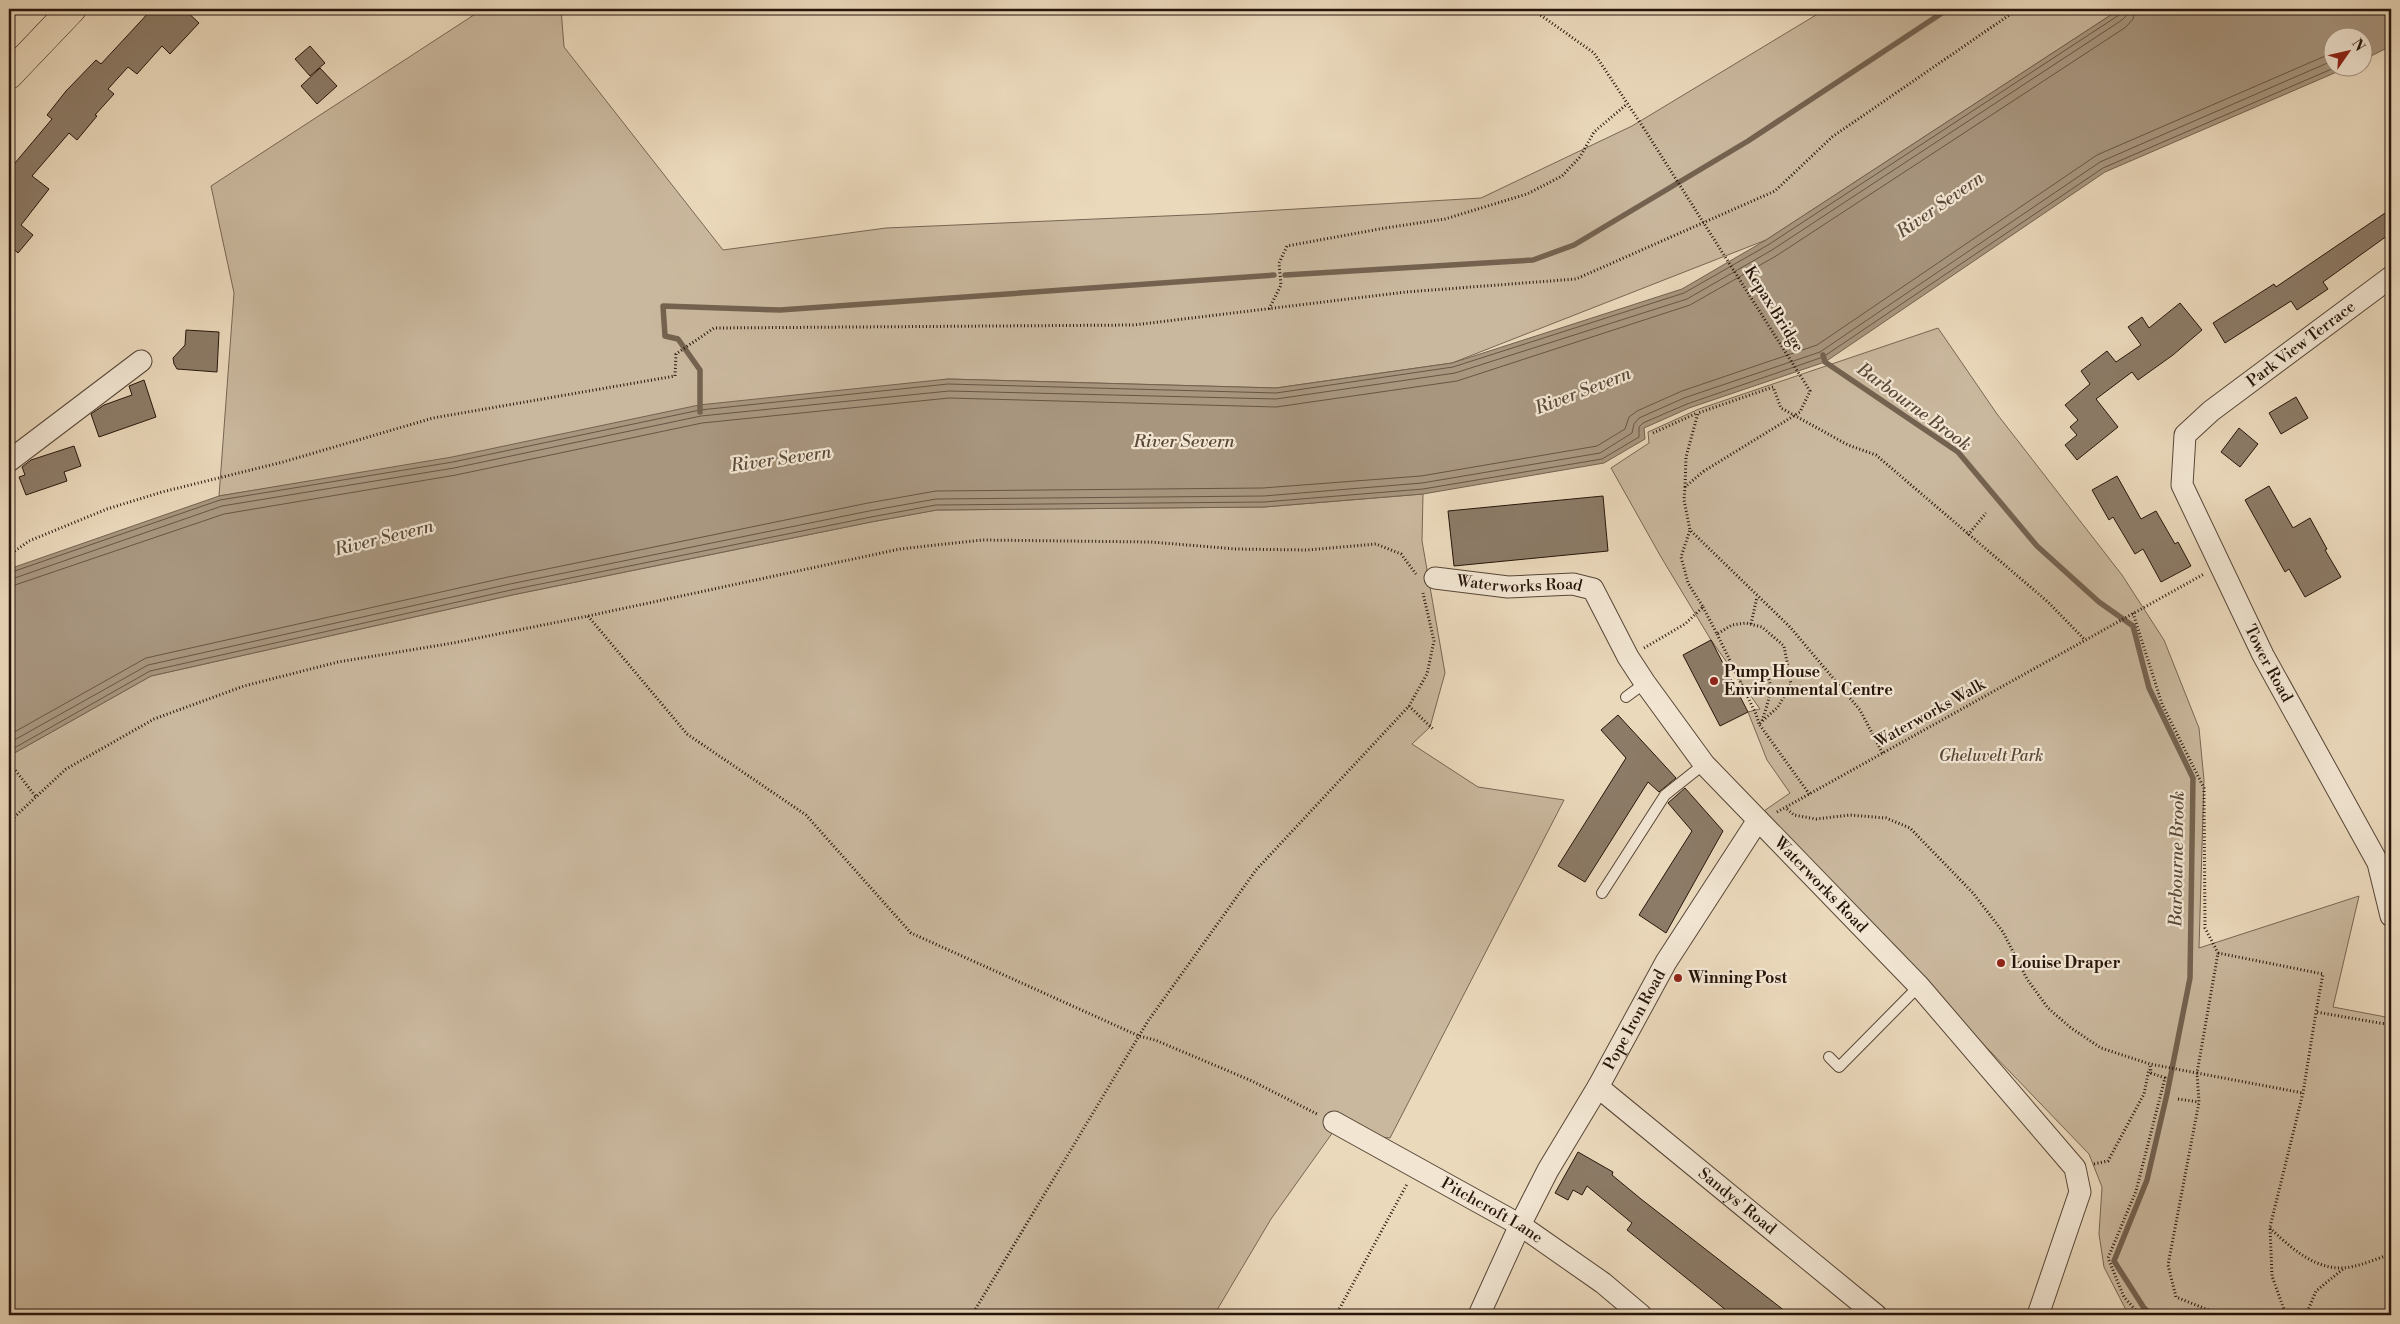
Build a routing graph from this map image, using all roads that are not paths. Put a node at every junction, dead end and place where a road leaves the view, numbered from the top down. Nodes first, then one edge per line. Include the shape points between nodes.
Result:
1 (72, 9) edge
2 (9, 75) edge
3 (2391, 277) edge
4 (142, 361) dead end
5 (2211, 412) joint
6 (9, 461) edge
7 (1425, 581) road end
8 (1645, 683) junction
9 (1626, 697) dead end
10 (1704, 764) junction
11 (1758, 820) junction
12 (1602, 893) dead end
13 (2391, 916) edge
14 (1919, 986) junction
15 (1829, 1057) dead end
16 (1598, 1087) junction
17 (1334, 1122) road end
18 (1520, 1225) junction
19 (1479, 1315) edge
20 (1641, 1315) edge
21 (1876, 1315) edge
22 (2038, 1315) edge

1 - 2 main road
3 - 5 street, Park View Terrace
4 - 6 street
5 - 13 street, Tower Road via 2185,436 2182,485 2263,655 2378,863
7 - 8 street, Waterworks Road via 1508,586 1573,584 1592,589
8 - 9 lane
8 - 10 street, Waterworks Road
10 - 11 street, Waterworks Road
10 - 12 lane via 1665,795
11 - 14 street, Waterworks Road
11 - 16 street, Pope Iron Road via 1666,962
14 - 15 lane via 1839,1067
14 - 22 street, Waterworks Road via 2075,1168 2080,1192
16 - 18 street, Pope Iron Road via 1548,1170
16 - 21 street, Sandys' Road
17 - 18 street, Pitchcroft Lane
18 - 19 street, Pope Iron Road
18 - 20 street, Pitchcroft Lane via 1603,1283

